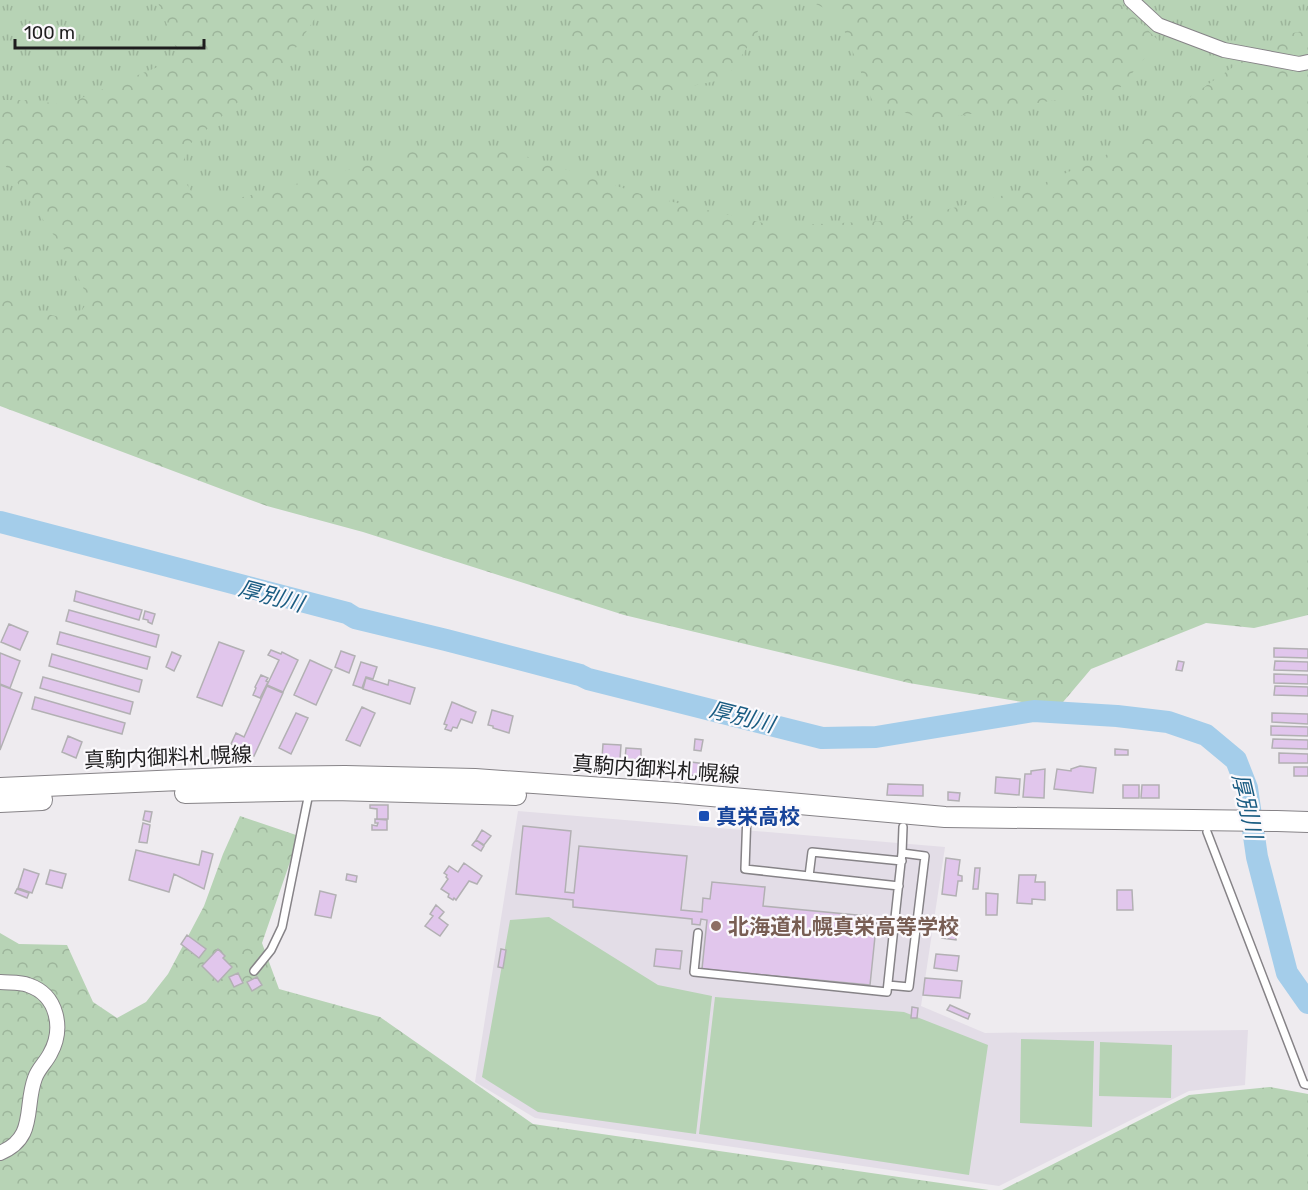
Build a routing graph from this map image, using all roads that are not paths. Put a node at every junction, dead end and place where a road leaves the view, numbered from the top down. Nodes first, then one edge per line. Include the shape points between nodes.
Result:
1 (1131, 0) edge
2 (1308, 62) edge
3 (311, 783) junction
4 (0, 788) edge
5 (0, 802) edge
6 (747, 813) junction
7 (1308, 822) edge
8 (903, 827) junction
9 (1279, 827) junction
10 (1216, 828) junction
11 (1308, 834) edge
12 (902, 853) junction
13 (902, 861) junction
14 (809, 876) junction
15 (899, 886) junction
16 (698, 933) dead end
17 (254, 971) dead end
18 (0, 982) edge
19 (888, 985) junction
20 (1308, 1085) edge
21 (0, 1152) edge

1 - 2 street via 1158,25 1224,50 1299,64
3 - 4 main road, 真駒内御料札幌線 via 247,777
3 - 5 main road, 真駒内御料札幌線
3 - 6 main road, 真駒内御料札幌線
3 - 10 main road, 真駒内御料札幌線 via 345,776 475,779 945,817
3 - 17 lane via 282,927 271,950
6 - 8 main road, 真駒内御料札幌線
6 - 14 lane via 745,869
7 - 9 main road, 真駒内御料札幌線
8 - 10 main road, 真駒内御料札幌線 via 1116,833
8 - 12 lane
9 - 10 main road, 真駒内御料札幌線
9 - 11 main road, 真駒内御料札幌線
10 - 20 lane via 1304,1084
12 - 13 lane
12 - 19 lane via 925,856 909,987
13 - 14 lane via 812,852
13 - 15 lane
14 - 15 lane
15 - 19 lane
16 - 19 lane via 694,972 887,992
18 - 21 street via 26,984 40,991 56,1012 58,1024 50,1054 35,1076 22,1136

